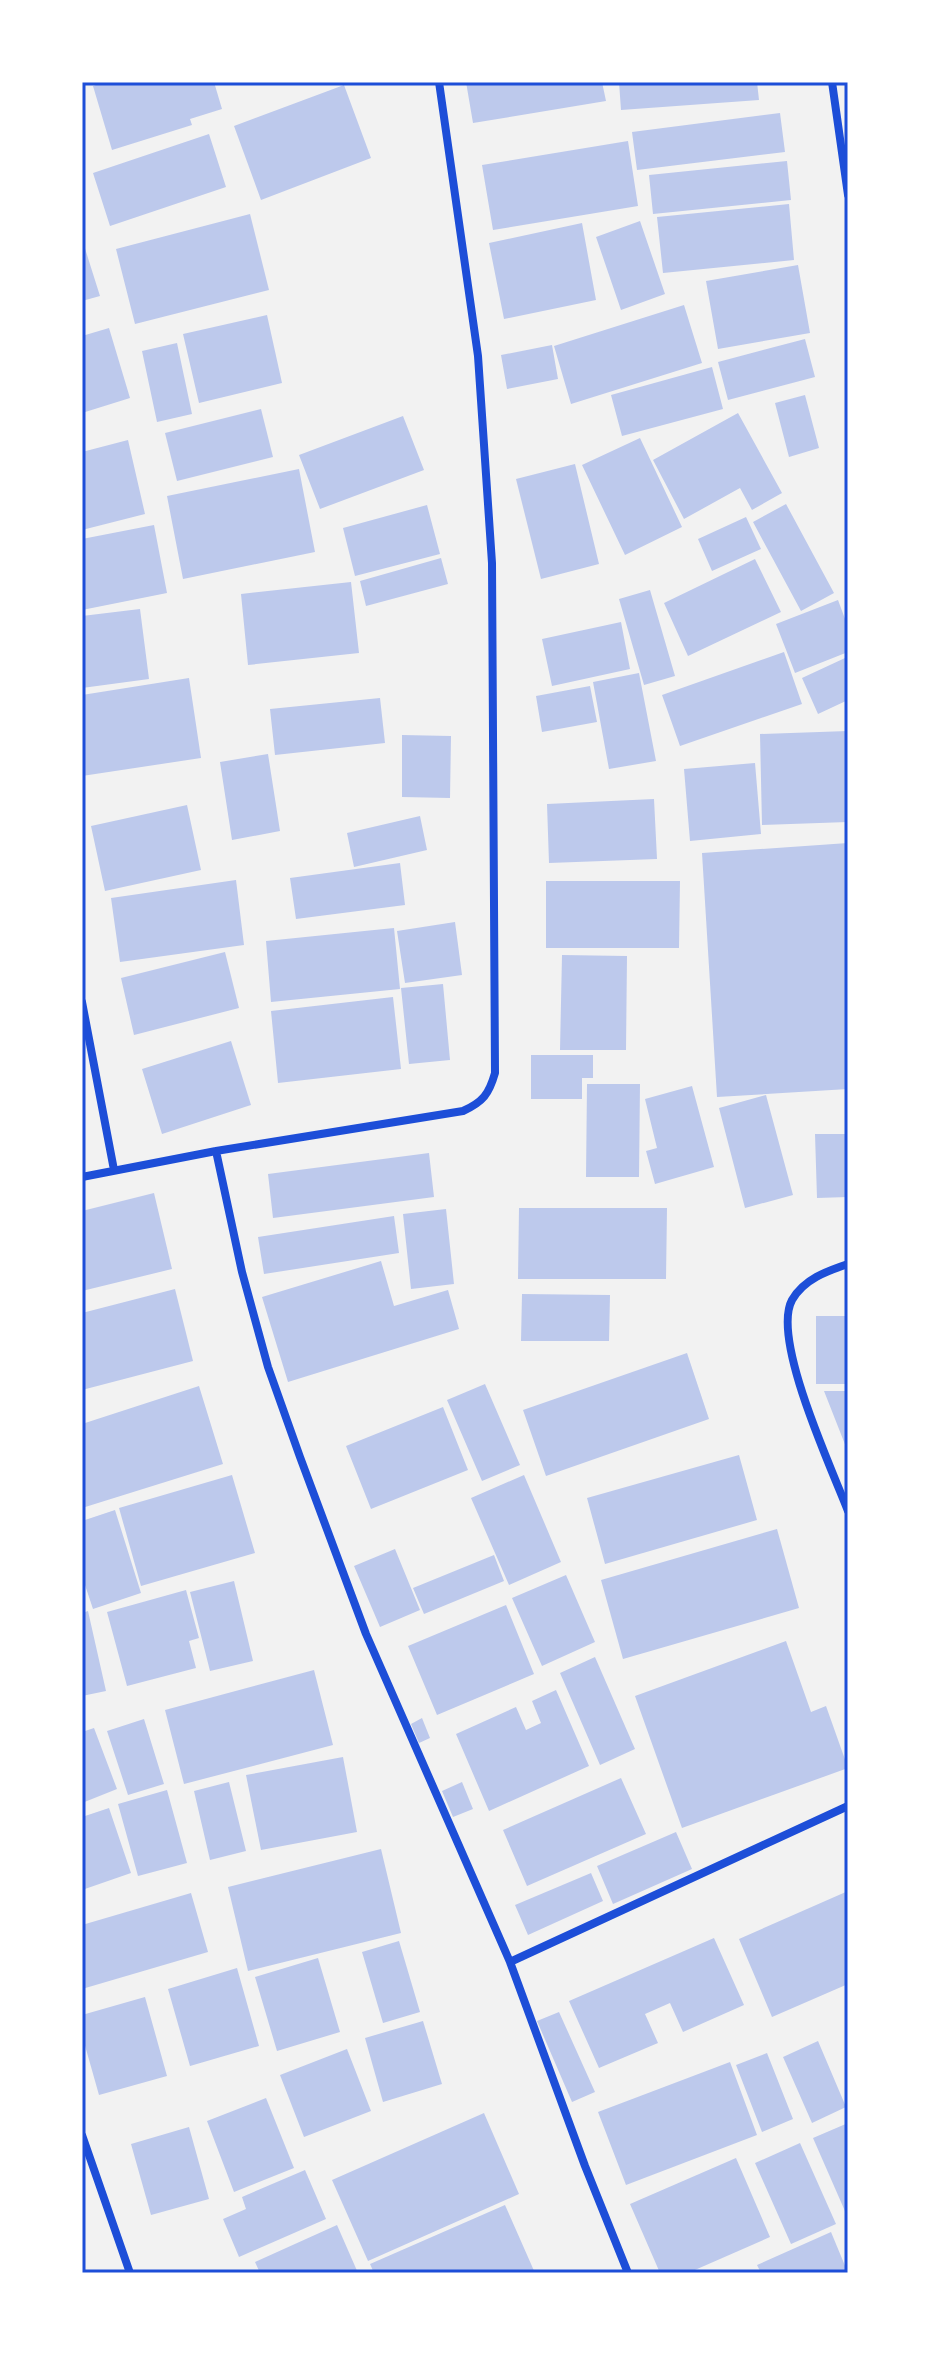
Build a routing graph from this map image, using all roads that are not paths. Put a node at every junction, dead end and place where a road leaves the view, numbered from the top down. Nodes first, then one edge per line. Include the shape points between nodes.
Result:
1 (439, 82) edge
2 (832, 82) edge
3 (848, 195) edge
4 (82, 1002) edge
5 (216, 1151) junction
6 (114, 1170) junction
7 (82, 1177) edge
8 (848, 1264) edge
9 (848, 1511) edge
10 (848, 1806) edge
11 (510, 1962) junction
12 (82, 2135) edge
13 (130, 2273) edge
14 (628, 2273) edge

1 - 5 street via 478,356 492,563 495,1073 490,1092 463,1111
2 - 3 street
4 - 6 street
5 - 6 street
5 - 11 street via 268,1367 300,1457 366,1634
6 - 7 street
8 - 9 street via 818,1274 792,1300 788,1320 792,1365
10 - 11 street
11 - 14 street
12 - 13 street

